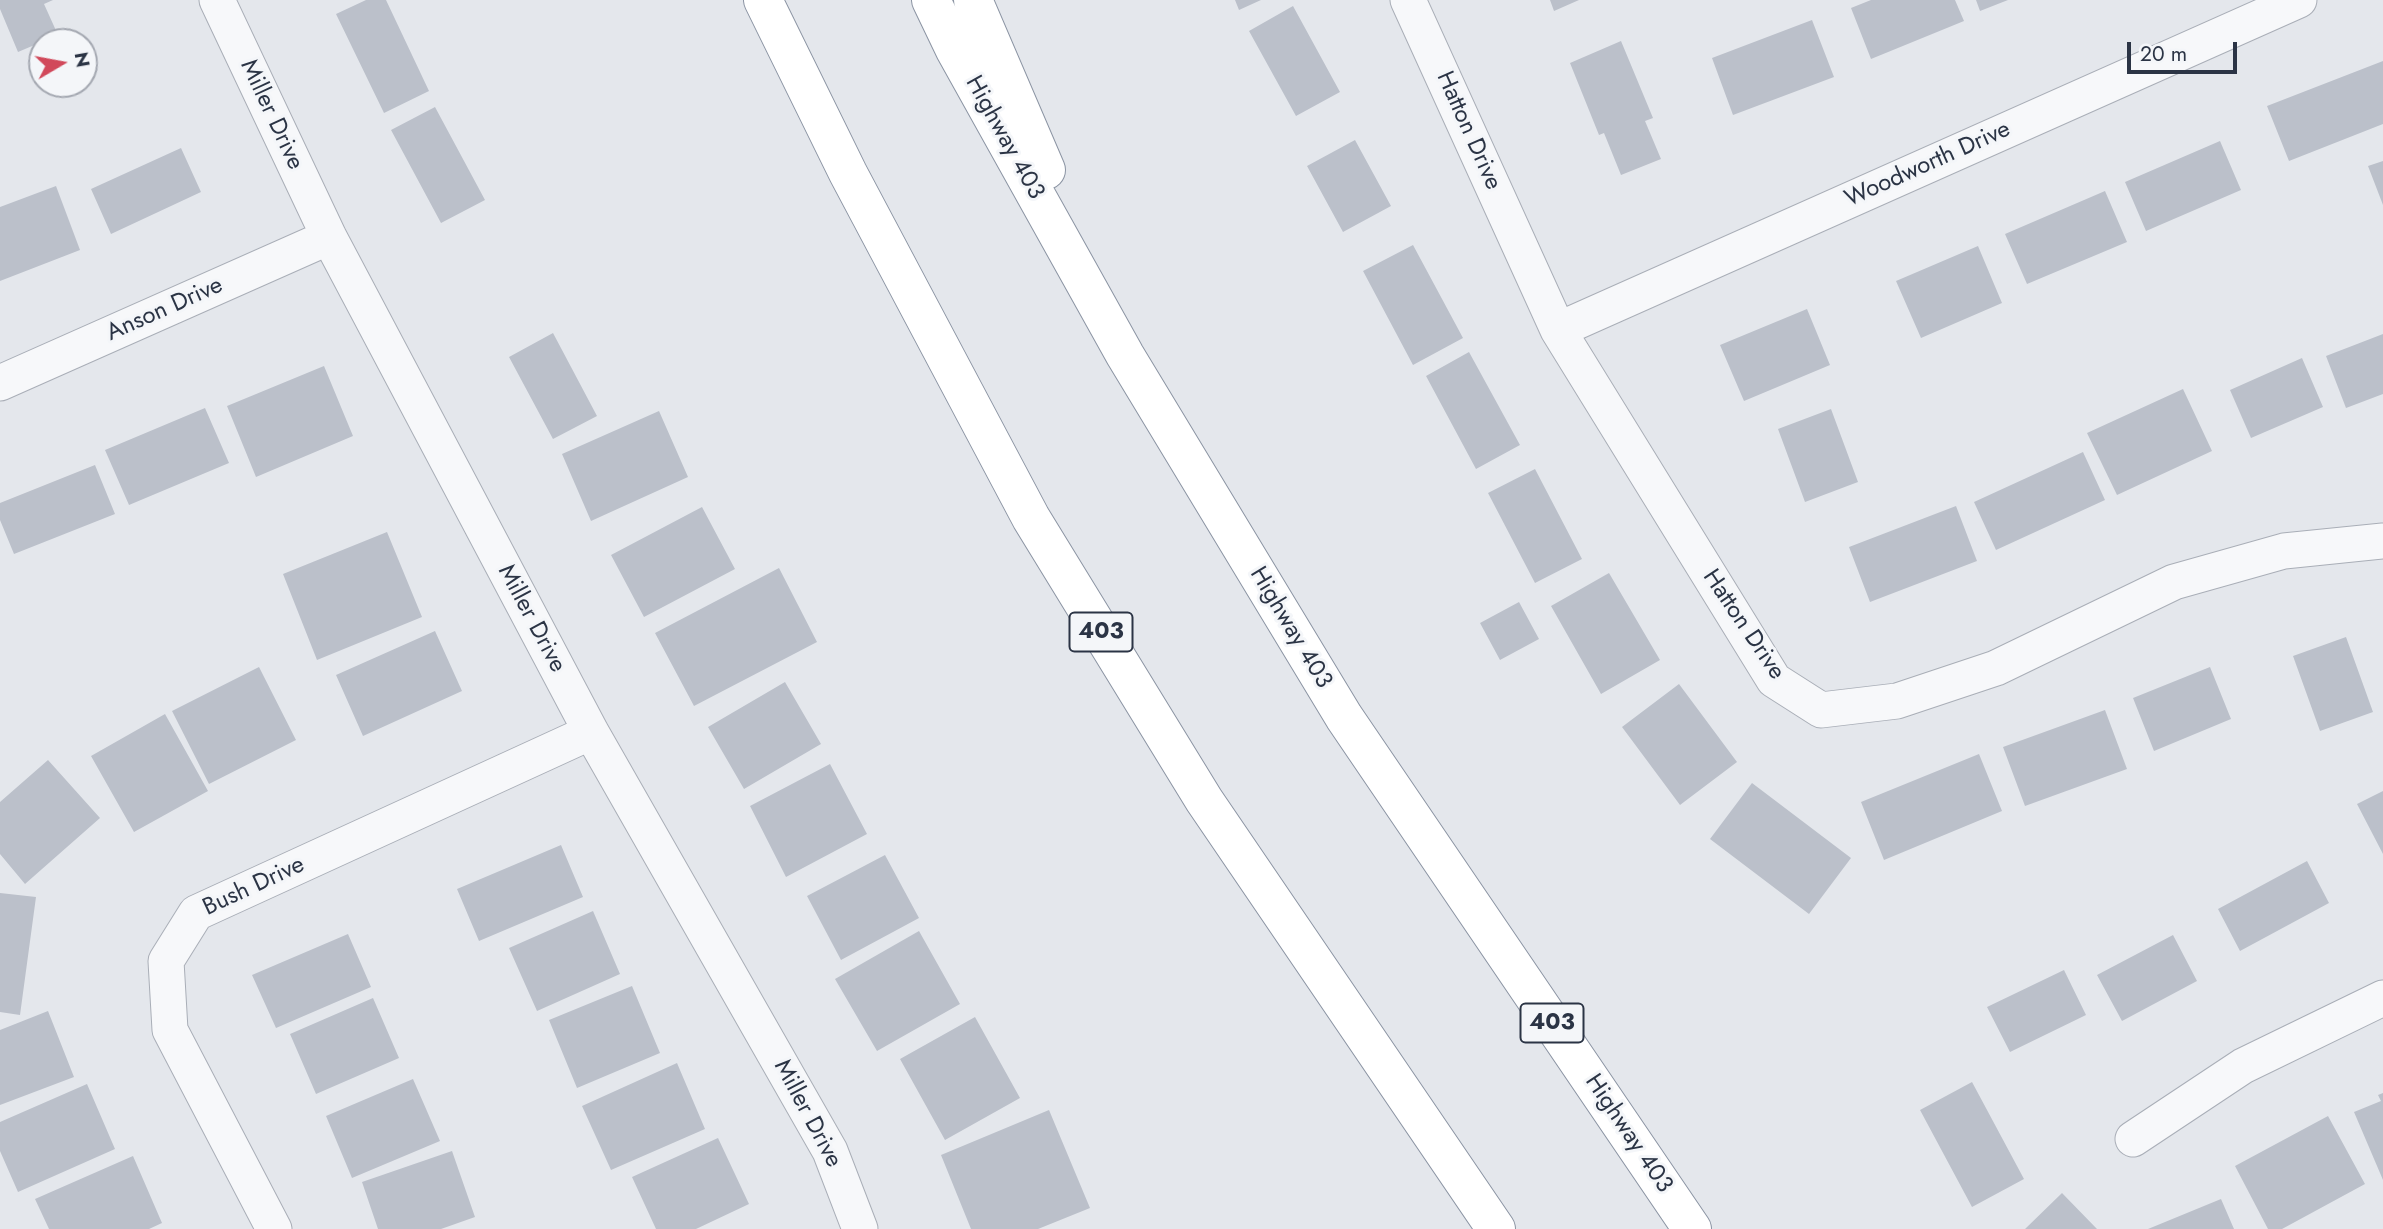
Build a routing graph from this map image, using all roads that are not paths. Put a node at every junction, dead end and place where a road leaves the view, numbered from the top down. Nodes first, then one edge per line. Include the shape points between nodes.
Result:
1 (217, 0) edge
2 (763, 0) edge
3 (931, 0) edge
4 (973, 0) edge
5 (1408, 0) edge
6 (2299, 0) edge
7 (329, 237) junction
8 (1558, 330) junction
9 (1125, 355) junction
10 (0, 383) edge
11 (2383, 541) edge
12 (592, 732) junction
13 (2383, 998) edge
14 (2133, 1139) dead end
15 (275, 1229) edge
16 (860, 1229) edge
17 (1496, 1229) edge
18 (1692, 1229) edge

1 - 7 street, Miller Drive
2 - 17 highway, 403 via 848,173 1031,518 1204,800
3 - 9 highway, Highway 403 / 403
4 - 9 highway
5 - 8 street, Hatton Drive
6 - 8 street, Woodworth Drive
7 - 10 street, Anson Drive
7 - 12 street, Miller Drive
8 - 11 street, Hatton Drive via 1774,680 1821,710 1897,701 1996,668 2174,582 2284,551
9 - 18 highway, Highway 403 / 403 via 1344,717
12 - 15 street, Bush Drive via 196,913 166,961 170,1030
12 - 16 street, Miller Drive via 830,1151
13 - 14 street via 2244,1066

